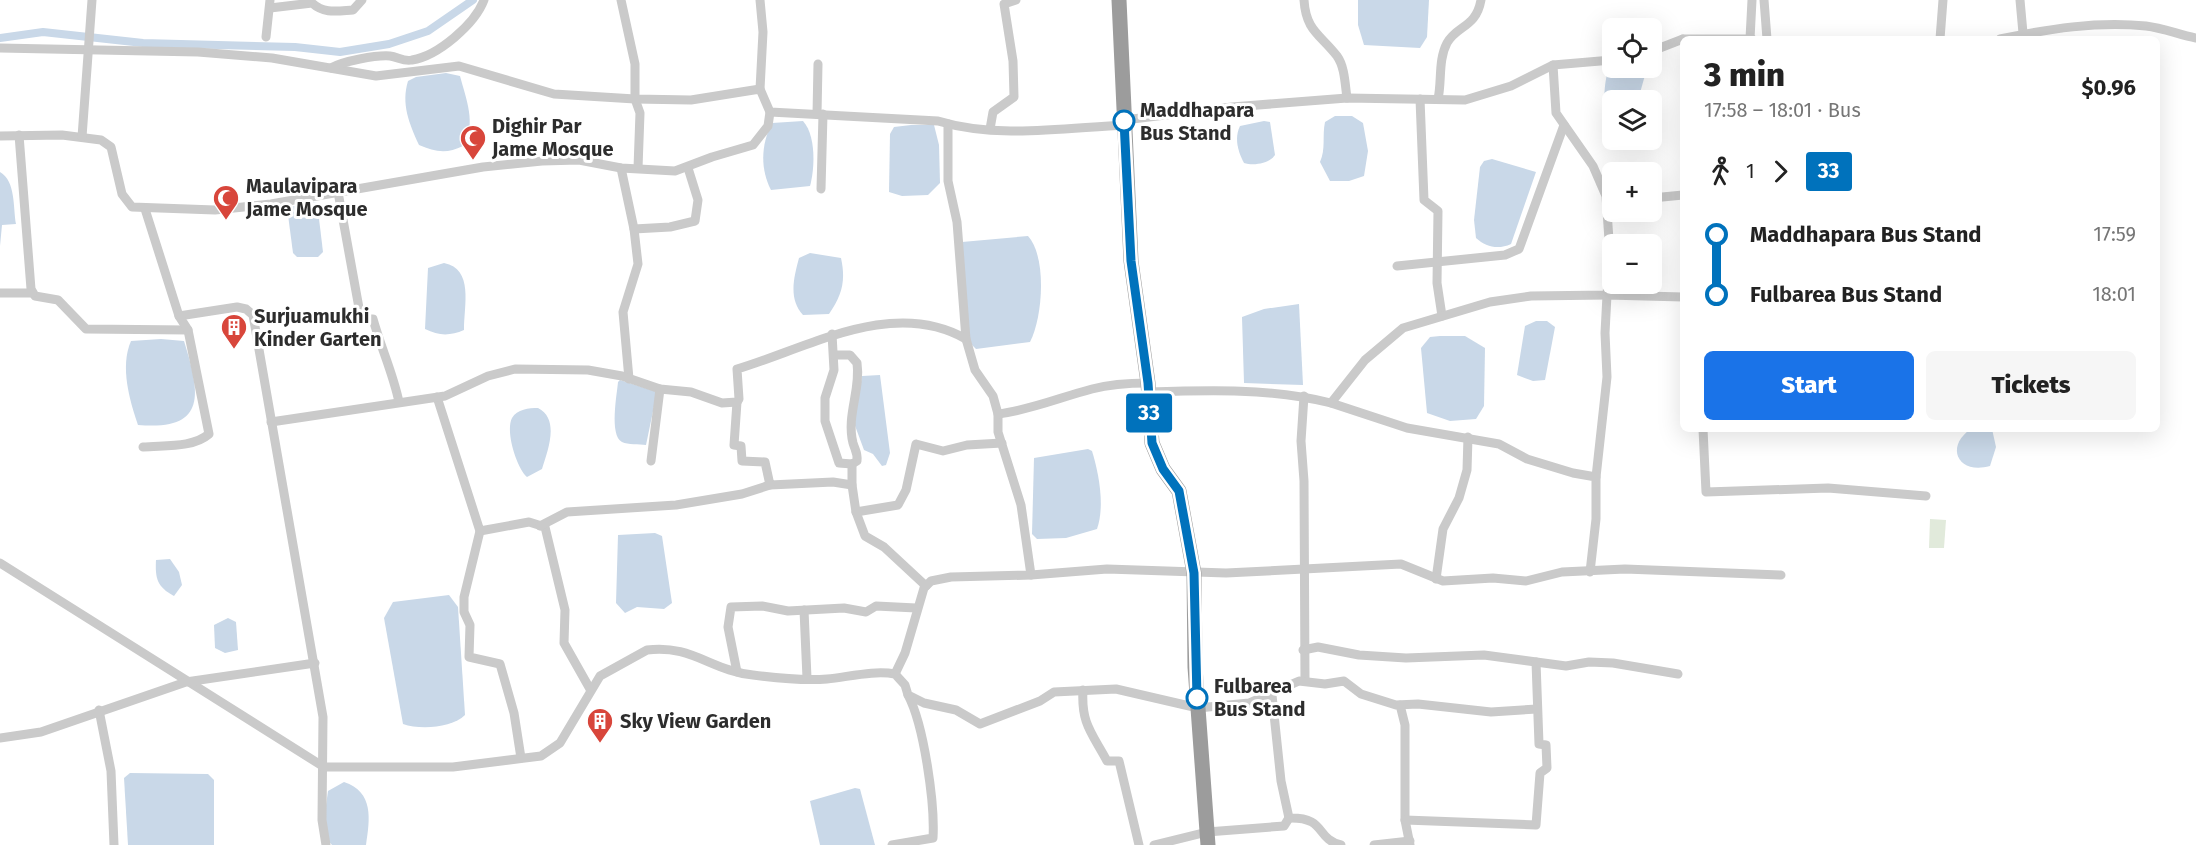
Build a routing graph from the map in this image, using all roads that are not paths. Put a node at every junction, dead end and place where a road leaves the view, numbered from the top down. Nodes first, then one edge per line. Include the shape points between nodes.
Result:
1 (92, 0) edge
2 (362, 0) edge
3 (484, 0) edge
4 (621, 0) edge
5 (760, 0) edge
6 (1016, 0) edge
7 (1119, 0) edge
8 (1304, 0) edge
9 (1481, 0) edge
10 (1752, 0) edge
11 (1764, 0) edge
12 (1943, 0) edge
13 (2020, 0) edge
14 (270, 4) edge
15 (2023, 33) junction
16 (1751, 36) edge
17 (1767, 36) edge
18 (1940, 36) edge
19 (2012, 36) edge
20 (266, 37) dead end
21 (2196, 38) edge
22 (1680, 40) edge
23 (1662, 47) edge
24 (0, 48) edge
25 (89, 49) junction
26 (1602, 61) edge
27 (818, 64) dead end
28 (1553, 65) junction
29 (331, 68) junction
30 (760, 89) junction
31 (1347, 98) junction
32 (635, 99) junction
33 (1420, 99) junction
34 (1438, 99) junction
35 (770, 112) junction
36 (820, 114) junction
37 (1124, 122) junction
38 (948, 124) junction
39 (1564, 126) junction
40 (990, 129) junction
41 (19, 135) junction
42 (0, 136) edge
43 (82, 137) junction
44 (621, 168) junction
45 (638, 168) junction
46 (688, 168) junction
47 (1602, 182) edge
48 (821, 189) dead end
49 (338, 192) junction
50 (1680, 195) edge
51 (1662, 197) edge
52 (146, 209) junction
53 (1610, 222) edge
54 (634, 230) junction
55 (1437, 264) junction
56 (1397, 266) dead end
57 (0, 293) edge
58 (32, 293) junction
59 (1607, 295) junction
60 (1680, 297) edge
61 (179, 316) junction
62 (1442, 316) junction
63 (188, 330) junction
64 (832, 334) junction
65 (966, 339) junction
66 (834, 355) junction
67 (629, 379) junction
68 (1148, 388) junction
69 (660, 389) junction
70 (1304, 396) junction
71 (437, 397) junction
72 (399, 402) junction
73 (737, 402) junction
74 (1331, 403) junction
75 (998, 414) junction
76 (271, 422) junction
77 (1703, 432) edge
78 (1468, 437) junction
79 (1002, 443) junction
80 (143, 447) dead end
81 (651, 461) dead end
82 (852, 464) junction
83 (1596, 477) junction
84 (770, 485) junction
85 (852, 485) junction
86 (1926, 496) dead end
87 (856, 512) junction
88 (540, 526) junction
89 (480, 531) junction
90 (0, 563) edge
91 (1305, 571) junction
92 (1590, 572) junction
93 (1194, 573) junction
94 (1781, 574) dead end
95 (1030, 575) junction
96 (1436, 579) junction
97 (926, 586) junction
98 (916, 608) junction
99 (804, 610) junction
100 (1303, 650) junction
101 (1536, 662) junction
102 (315, 663) junction
103 (737, 672) junction
104 (895, 674) junction
105 (1678, 674) dead end
106 (807, 678) junction
107 (1305, 681) junction
108 (186, 682) junction
109 (590, 688) junction
110 (1083, 690) junction
111 (1272, 694) junction
112 (909, 695) junction
113 (1400, 705) junction
114 (1198, 708) junction
115 (99, 710) junction
116 (1537, 710) junction
117 (0, 738) edge
118 (522, 758) junction
119 (324, 767) junction
120 (1289, 818) junction
121 (1405, 820) junction
122 (1208, 838) edge
123 (1410, 843) edge
124 (114, 845) edge
125 (326, 845) edge
126 (892, 845) edge
127 (1139, 845) edge
128 (1154, 845) edge
129 (1341, 845) edge
130 (1374, 845) edge

1 - 25 street
2 - 14 street via 352,10 336,11 319,9 312,3
3 - 29 street via 474,21 463,32 421,57 405,61 388,56 339,63
4 - 32 street via 635,64
5 - 30 street
6 - 40 street via 1004,4 1014,97 993,112
7 - 37 highway
8 - 31 street via 1305,16 1313,31 1340,63
9 - 34 street via 1470,24 1447,44
10 - 16 street
11 - 17 street
12 - 18 street
13 - 15 street
14 - 20 street
15 - 19 street
15 - 21 street via 2068,26 2128,25
22 - 23 street
24 - 25 street
25 - 29 street via 198,52
25 - 43 street
26 - 28 street
27 - 36 street
28 - 34 street via 1511,86 1465,100
28 - 39 street via 1556,113
29 - 32 street via 376,76 459,66 554,93
30 - 32 street via 691,100
30 - 35 street
31 - 33 street
31 - 37 street via 1232,107
32 - 45 street via 640,113
33 - 34 street
33 - 55 street via 1424,200 1438,211
35 - 36 street
35 - 46 street via 768,126 753,146
36 - 38 street
36 - 48 street
37 - 40 street
37 - 68 highway via 1131,261
38 - 40 street
38 - 65 street via 948,181 957,222
39 - 47 street
39 - 55 street via 1519,249 1505,255
41 - 42 street
41 - 43 street
41 - 58 street
43 - 52 street via 101,140 111,147 122,194 132,207
44 - 45 street
44 - 49 street via 579,160 516,163
44 - 54 street
45 - 46 street via 663,172
46 - 54 street via 698,200 695,221
49 - 52 street via 215,210
49 - 72 street via 361,319 373,319
50 - 51 street
52 - 61 street
53 - 59 street
54 - 67 street via 638,264 623,312
55 - 56 street
55 - 62 street
57 - 58 street
58 - 63 street via 58,300 86,329
59 - 60 street
59 - 62 street via 1531,296 1470,306
59 - 83 street via 1606,377
61 - 63 street
61 - 76 street via 237,307 252,315
62 - 74 street via 1403,328 1365,360
63 - 80 street via 209,434 196,441
64 - 65 street via 928,324
64 - 66 street
64 - 73 street via 737,369
65 - 75 street via 975,370 993,396
66 - 82 street via 834,370 825,398 825,421 839,463
66 - 82 street via 849,355 857,363 852,443 858,455
67 - 69 street
67 - 71 street via 588,369 515,369
68 - 70 street
68 - 75 street via 1117,384 1093,388
68 - 93 highway via 1152,443 1163,469 1179,491
69 - 73 street via 691,392 722,403
69 - 81 street
70 - 74 street
70 - 91 street via 1300,441
71 - 72 street
71 - 89 street
72 - 76 street
73 - 84 street via 734,446 741,446 742,461 765,462
74 - 78 street via 1407,428
75 - 79 street
76 - 102 street
77 - 86 street via 1706,492 1828,488
78 - 83 street via 1499,444 1552,468
78 - 96 street via 1467,470 1459,498 1443,529
79 - 87 street via 943,451 916,444 906,490 898,506
79 - 95 street via 1020,505
82 - 85 street
83 - 92 street
84 - 85 street
84 - 88 street via 676,505 567,512
85 - 87 street
87 - 97 street via 865,536
88 - 89 street via 529,522
88 - 109 street via 545,527 565,610 564,643
89 - 118 street via 464,597 464,612 470,626 469,657 500,664
90 - 108 street
91 - 93 street
91 - 96 street via 1401,564
91 - 100 street
92 - 94 street via 1625,569
92 - 96 street via 1526,581
93 - 95 street via 1107,569
93 - 114 highway
95 - 97 street via 951,577 931,581
97 - 98 street
98 - 99 street via 876,606 866,612 844,608
98 - 104 street via 905,653
99 - 103 street via 731,608 728,627
99 - 106 street
100 - 101 street via 1318,648 1416,658 1484,655
100 - 107 street
101 - 105 street via 1566,666 1613,663
101 - 116 street
102 - 108 street
102 - 119 street via 323,717
103 - 106 street
103 - 109 street via 686,652 655,649 607,670
104 - 106 street
104 - 112 street
107 - 111 street
107 - 113 street via 1344,681 1361,694
108 - 115 street
108 - 119 street
109 - 118 street via 560,742 541,756
110 - 112 street via 1054,692 980,724 956,710 924,703
110 - 114 street via 1116,689
110 - 127 street via 1085,724 1107,761 1119,761
111 - 114 street via 1249,703
111 - 120 street
112 - 126 street via 918,718 934,803 933,838
113 - 116 street via 1491,712
113 - 121 street via 1406,725
114 - 122 highway
115 - 117 street via 40,732
115 - 124 street via 111,771
116 - 121 street via 1538,739 1539,744 1546,745 1547,768 1540,773 1536,825
118 - 119 street via 453,767
119 - 125 street via 322,820
120 - 122 street via 1284,826
120 - 129 street via 1310,819 1329,841
121 - 123 street
122 - 128 street
123 - 130 street

